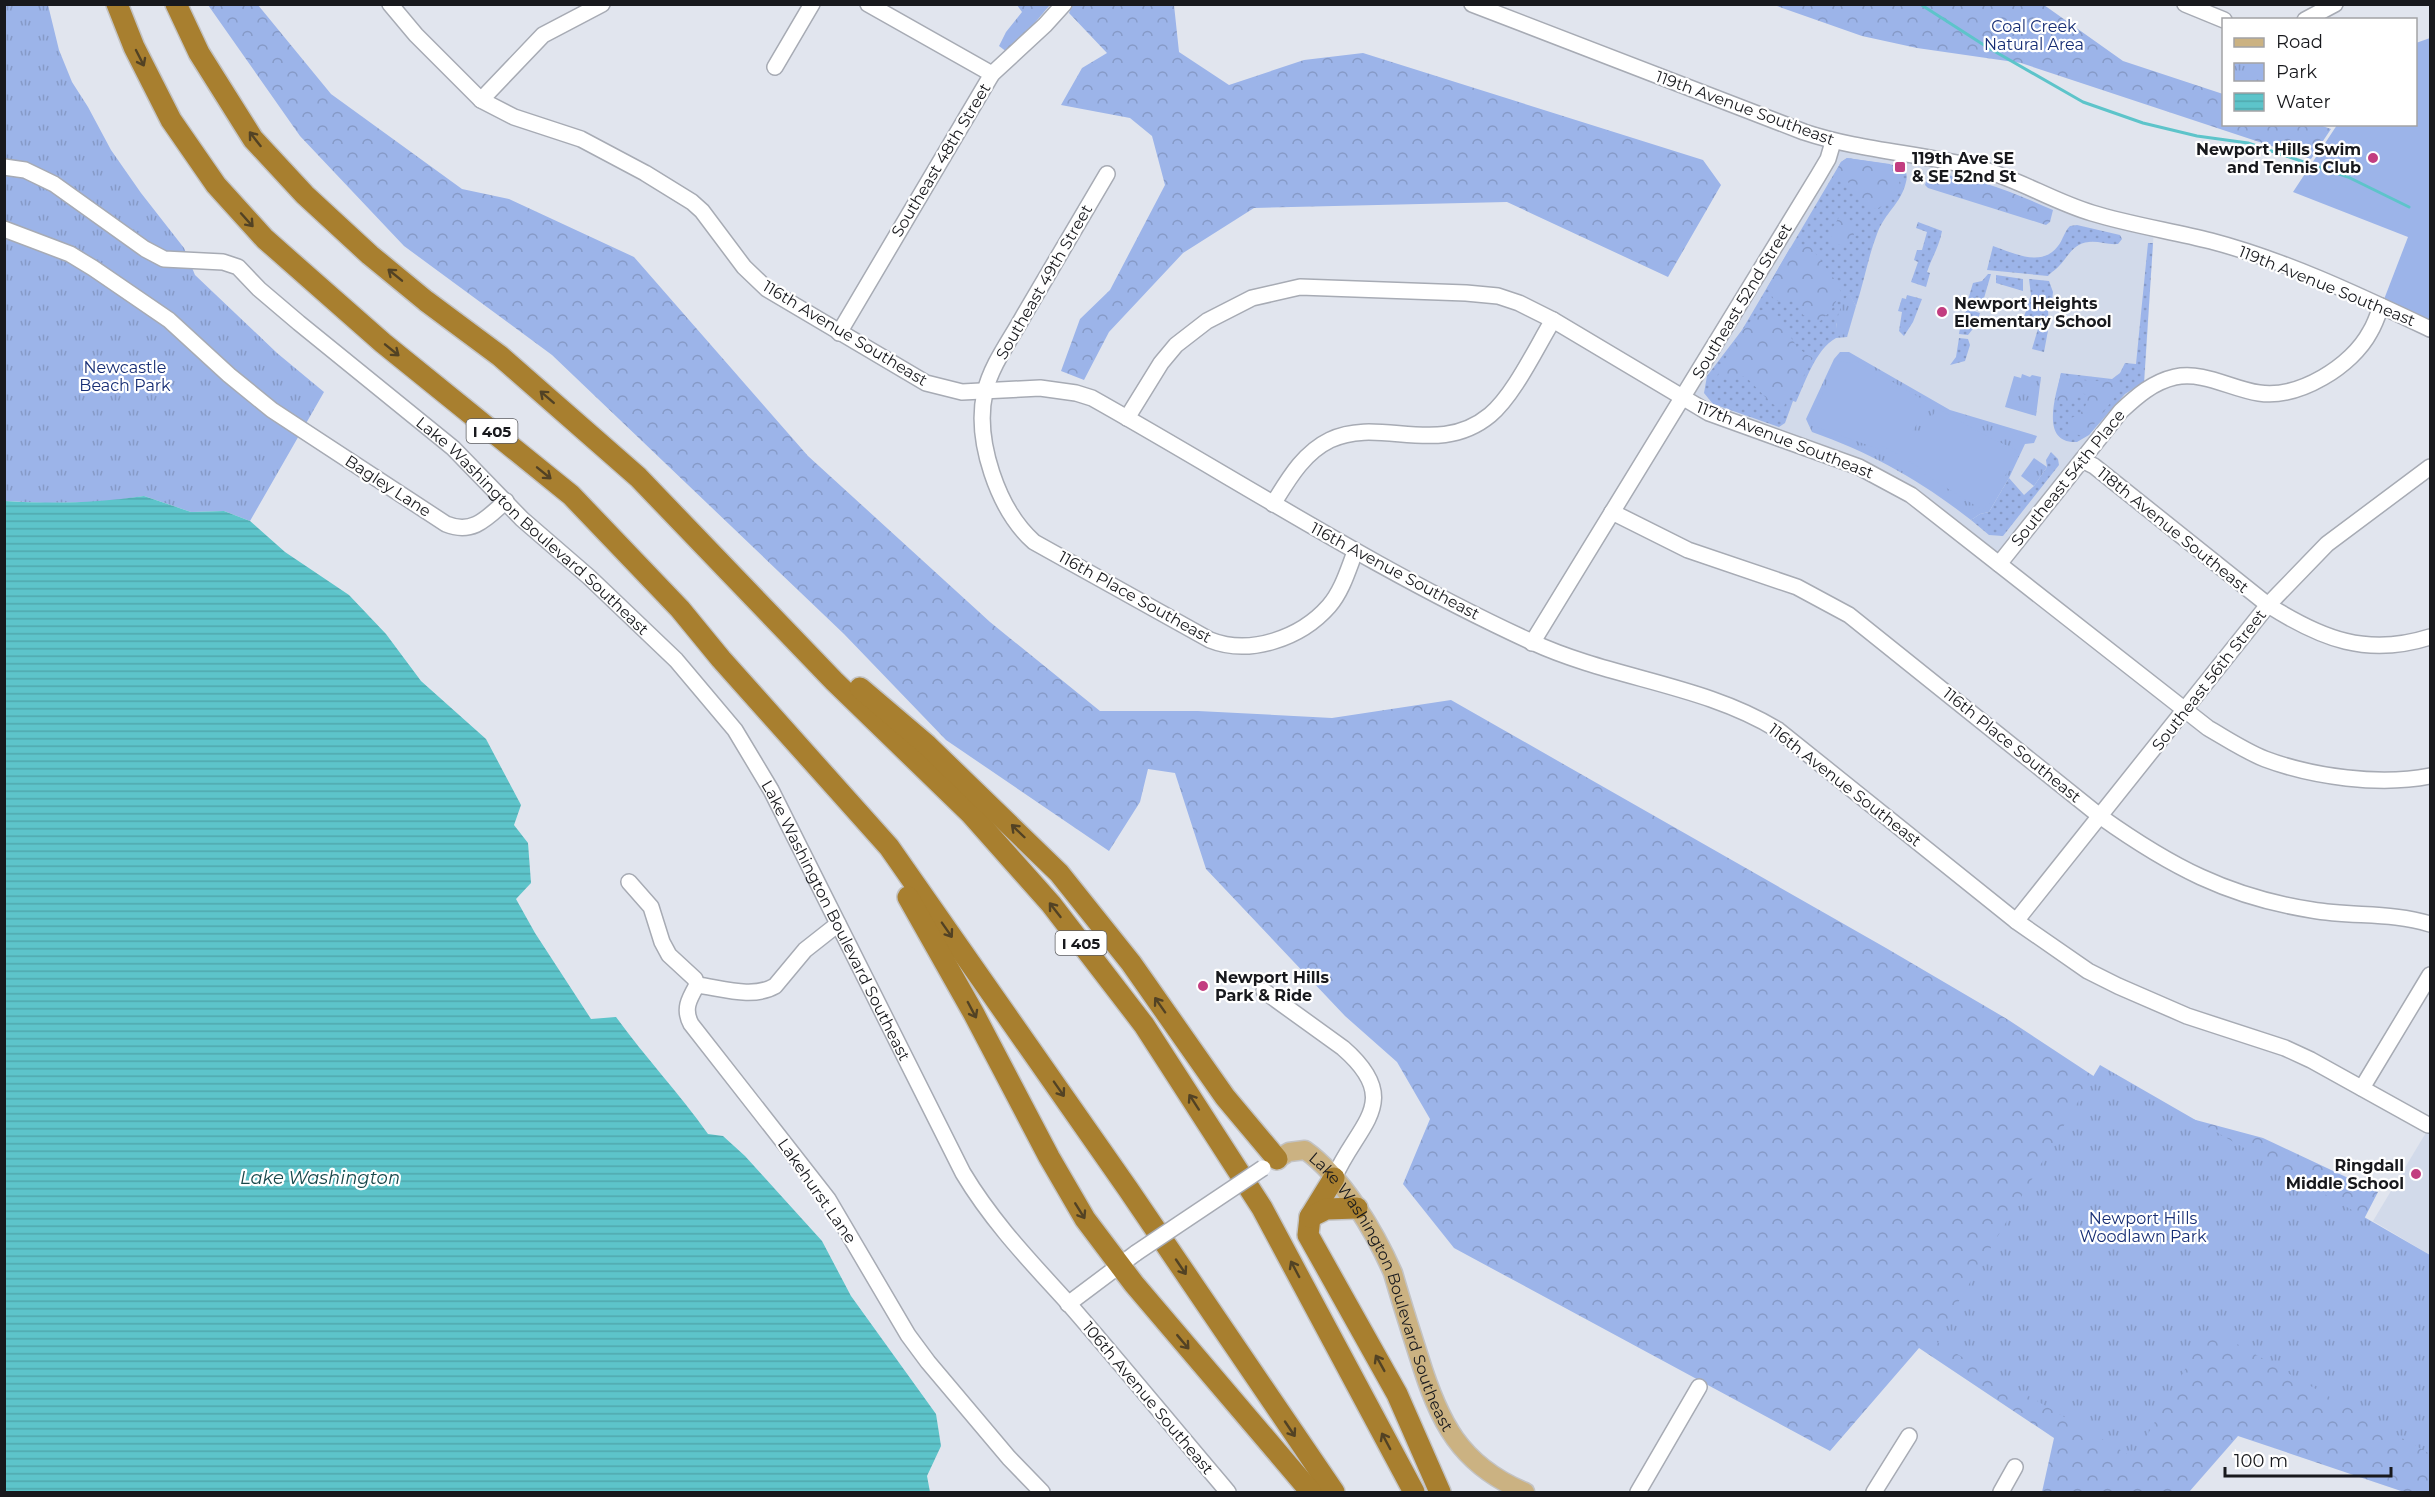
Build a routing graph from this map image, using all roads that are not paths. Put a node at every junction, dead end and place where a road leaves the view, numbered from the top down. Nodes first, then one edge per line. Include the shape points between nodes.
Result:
1 (117, 4) edge
2 (176, 4) edge
3 (390, 4) edge
4 (602, 4) edge
5 (812, 4) edge
6 (868, 4) edge
7 (1064, 4) edge
8 (1472, 4) edge
9 (2185, 4) edge
10 (2335, 4) edge
11 (2309, 18) edge
12 (2222, 20) edge
13 (775, 67) dead end
14 (992, 74) junction
15 (481, 100) junction
16 (1833, 142) junction
17 (4, 167) edge
18 (1107, 174) dead end
19 (4, 229) edge
20 (2381, 306) junction
21 (1553, 320) junction
22 (2430, 329) edge
23 (839, 333) junction
24 (985, 392) junction
25 (1682, 398) junction
26 (1127, 418) junction
27 (2082, 460) junction
28 (2430, 467) edge
29 (638, 477) junction
30 (506, 501) junction
31 (1273, 504) junction
32 (1612, 512) junction
33 (1355, 552) junction
34 (1999, 564) junction
35 (2268, 605) junction
36 (2430, 637) edge
37 (1532, 643) junction
38 (2185, 710) junction
39 (2430, 776) edge
40 (2101, 817) junction
41 (889, 847) junction
42 (629, 882) dead end
43 (2016, 921) junction
44 (837, 924) junction
45 (2430, 924) edge
46 (2430, 975) edge
47 (697, 985) junction
48 (1264, 991) dead end
49 (2362, 1088) junction
50 (2428, 1125) dead end
51 (1270, 1164) junction
52 (1334, 1178) junction
53 (1357, 1208) junction
54 (1310, 1217) junction
55 (1128, 1259) junction
56 (1068, 1304) junction
57 (1700, 1388) dead end
58 (1909, 1436) dead end
59 (2015, 1467) dead end
60 (1042, 1492) edge
61 (1228, 1492) edge
62 (1311, 1492) edge
63 (1334, 1492) edge
64 (1414, 1492) edge
65 (1440, 1492) edge
66 (1526, 1492) edge
67 (1638, 1492) edge
68 (1874, 1492) edge
69 (2001, 1492) edge

1 -> 41 highway, I 405 via 171,120 216,185 258,231 383,343 571,495 680,609
29 -> 2 highway, I 405 via 500,356 370,255 305,195 253,139 199,53
3 - 15 street, 116th Avenue Southeast
4 - 15 street via 543,34
5 - 13 street
6 - 14 street
7 - 14 street, Southeast 48th Street
8 - 16 street, 119th Avenue Southeast
9 - 12 street
10 - 11 street
14 - 23 street, Southeast 48th Street
15 - 23 street, 116th Avenue Southeast via 514,117 581,139 692,202 757,281
16 - 20 street, 119th Avenue Southeast via 2004,176 2089,212 2245,251
16 - 25 street, Southeast 52nd Street via 1818,176
17 - 30 street, Lake Washington Boulevard Southeast via 25,170 54,184 164,259 223,262 238,267 290,316 453,448
18 - 24 street, Southeast 49th Street via 1002,354
19 - 30 street, Bagley Lane via 70,254 170,320 272,410 453,527 474,527
20 - 22 street, 119th Avenue Southeast
20 - 27 street, Southeast 54th Place via 2362,344 2322,378 2273,394 2188,376 2158,382 2121,411
21 - 25 street, 117th Avenue Southeast
21 - 26 street, 117th Avenue Southeast via 1498,296 1300,286 1281,289 1225,310 1183,339 1161,363
21 - 31 street via 1505,399 1483,420 1438,436 1368,433 1330,440 1303,461
23 - 24 street, 116th Avenue Southeast via 926,383 949,390
24 - 26 street, 116th Avenue Southeast via 1040,388 1066,391 1092,398
24 - 33 street, 116th Place Southeast via 983,425 989,463 1023,533 1221,645 1269,643 1307,625 1330,605
25 - 32 street, Southeast 52nd Street
25 - 34 street, 117th Avenue Southeast via 1734,423 1887,480 1937,513
26 - 31 street, 116th Avenue Southeast
27 - 34 street, Southeast 54th Place
27 - 35 street, 118th Avenue Southeast
28 - 35 street, Southeast 56th Street via 2327,544
51 -> 29 highway via 1131,963 1059,873 927,745 843,674 679,501
64 -> 29 highway, I 405 via 1262,1208 1144,1025 1051,904 971,814 834,681
30 - 44 street, Lake Washington Boulevard Southeast via 629,614 700,686 735,730 771,790
31 - 33 street, 116th Avenue Southeast
32 - 37 street, Southeast 52nd Street
32 - 40 street, 116th Place Southeast via 1688,550 1797,587 1849,615
33 - 37 street, 116th Avenue Southeast
34 - 38 street, 117th Avenue Southeast
35 - 36 street, 118th Avenue Southeast via 2319,634 2359,645 2398,645
35 - 38 street, Southeast 56th Street
37 - 43 street, 116th Avenue Southeast via 1598,668 1716,699 1761,719
38 - 39 street, 117th Avenue Southeast via 2237,745 2266,759 2308,771 2394,780
38 - 40 street, Southeast 56th Street
40 - 43 street, Southeast 56th Street
40 - 45 street, 116th Place Southeast via 2181,868 2231,890 2314,911 2407,918
41 -> 55 highway via 890,864 1049,1157 1085,1219
41 -> 63 highway, I 405
42 - 47 street via 651,907 669,955
43 - 49 street, 116th Avenue Southeast via 2064,956 2118,986 2187,1016 2285,1048
44 - 47 street via 805,950 770,989 753,992
44 - 56 street, Lake Washington Boulevard Southeast via 978,1198
46 - 49 street
47 - 60 street, Lakehurst Lane via 686,1012 692,1024 828,1199 928,1362
48 - 52 street via 1343,1048 1370,1080 1372,1114
49 - 50 street, 116th Avenue Southeast
51 - 52 main road, Lake Washington Boulevard Southeast via 1289,1152 1305,1150
51 - 55 street, Lake Washington Boulevard Southeast, bridge
52 - 53 main road, Lake Washington Boulevard Southeast
52 - 54 highway
53 - 54 highway via 1326,1209
53 - 66 main road, Lake Washington Boulevard Southeast via 1393,1273 1431,1396 1443,1422 1479,1466
65 -> 54 highway via 1397,1394 1308,1234
55 - 56 street, Lake Washington Boulevard Southeast
55 -> 62 highway
56 - 61 street, 106th Avenue Southeast
57 - 67 street
58 - 68 street
59 - 69 street

